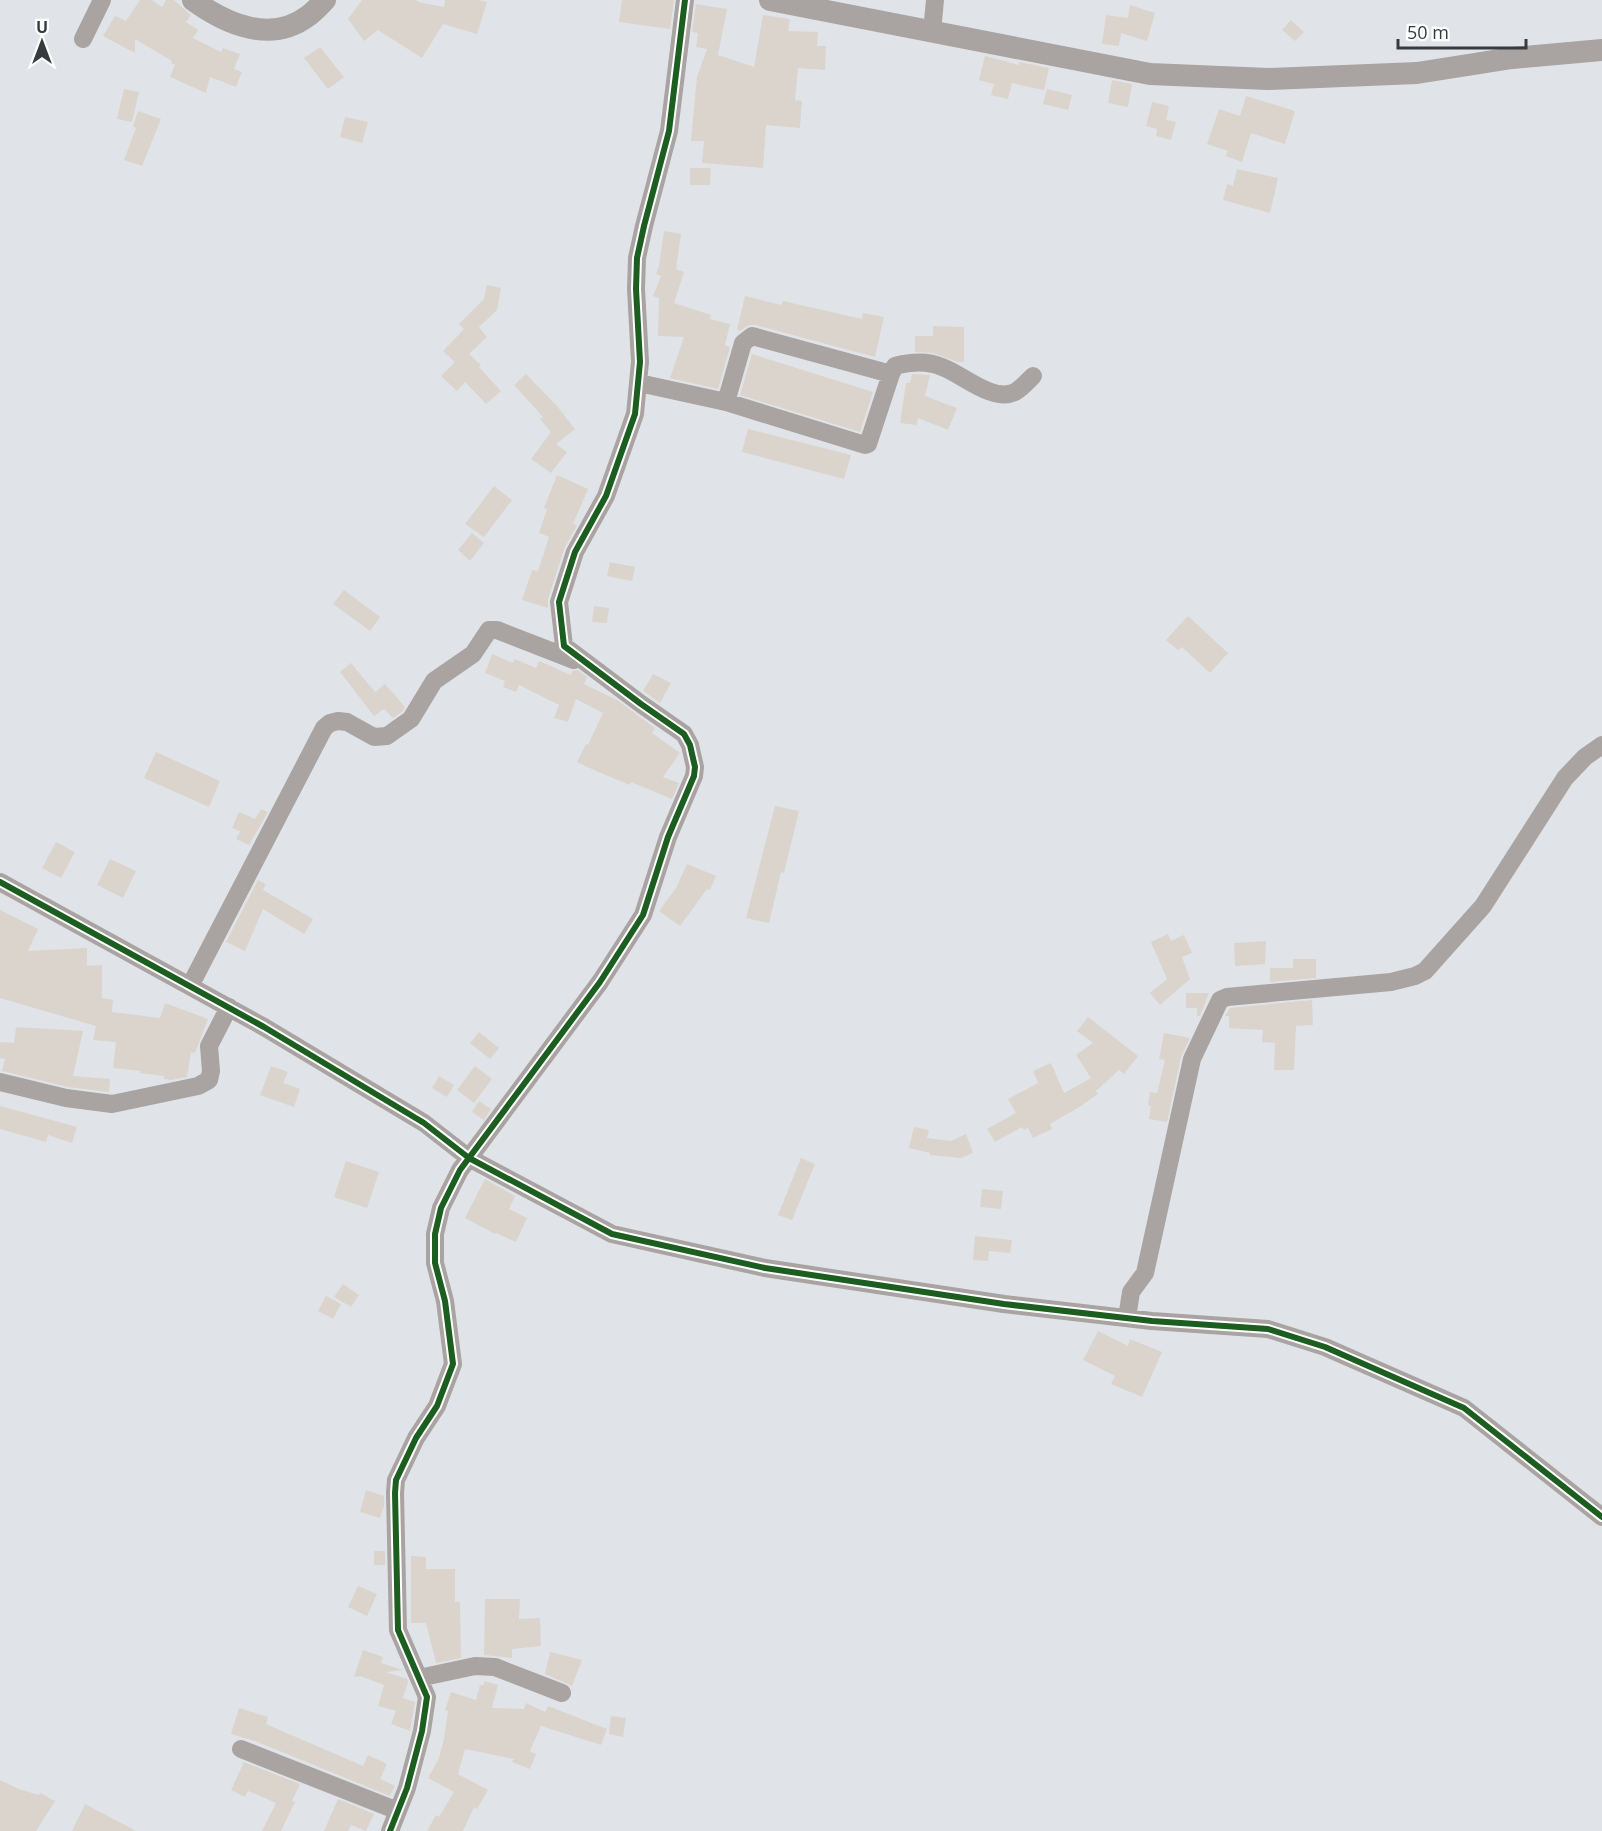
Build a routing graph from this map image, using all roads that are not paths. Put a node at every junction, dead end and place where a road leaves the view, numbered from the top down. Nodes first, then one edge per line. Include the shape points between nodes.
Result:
1 (102, 0) edge
2 (193, 0) edge
3 (325, 0) edge
4 (685, 0) edge
5 (770, 0) edge
6 (935, 0) edge
7 (932, 32) junction
8 (83, 39) dead end
9 (1602, 50) edge
10 (891, 374) junction
11 (1034, 376) dead end
12 (639, 383) junction
13 (726, 402) junction
14 (591, 667) junction
15 (1602, 745) edge
16 (0, 882) edge
17 (190, 986) junction
18 (229, 1007) junction
19 (0, 1082) edge
20 (469, 1158) junction
21 (1128, 1306) junction
22 (1602, 1517) edge
23 (419, 1678) junction
24 (562, 1693) dead end
25 (241, 1749) dead end
26 (398, 1811) junction
27 (390, 1831) edge

1 - 8 street
2 - 3 street via 235,25 254,30 286,28 308,16
4 - 12 street via 669,131 638,258
5 - 7 street
6 - 7 street
7 - 9 street via 1150,74 1268,79 1417,73 1512,58
10 - 11 street via 895,366 925,362 1000,394 1015,392
10 - 13 street via 752,336 743,343
10 - 13 street via 866,445
12 - 13 street
12 - 14 street via 635,414 610,486 575,552 559,602 564,646
14 - 17 street via 489,630 473,654 434,681 411,719 387,736 374,737 347,722 330,723
14 - 20 street via 684,734 690,745 694,776 668,837 643,915 600,982
15 - 21 street via 1565,778 1483,906 1425,971 1391,981 1227,996 1220,1000 1192,1059 1145,1273
16 - 17 street
17 - 18 street
18 - 19 street via 209,1046 209,1080 198,1086 112,1104
18 - 20 street via 424,1123
20 - 21 street via 612,1234 765,1268 1004,1304
20 - 23 street via 441,1208 435,1234 435,1263 445,1301 453,1364 437,1406 396,1480 398,1630
21 - 22 street via 1268,1329 1325,1347 1464,1408
23 - 24 street via 474,1666 495,1666
23 - 26 street via 427,1697 422,1731
25 - 26 street
26 - 27 street

